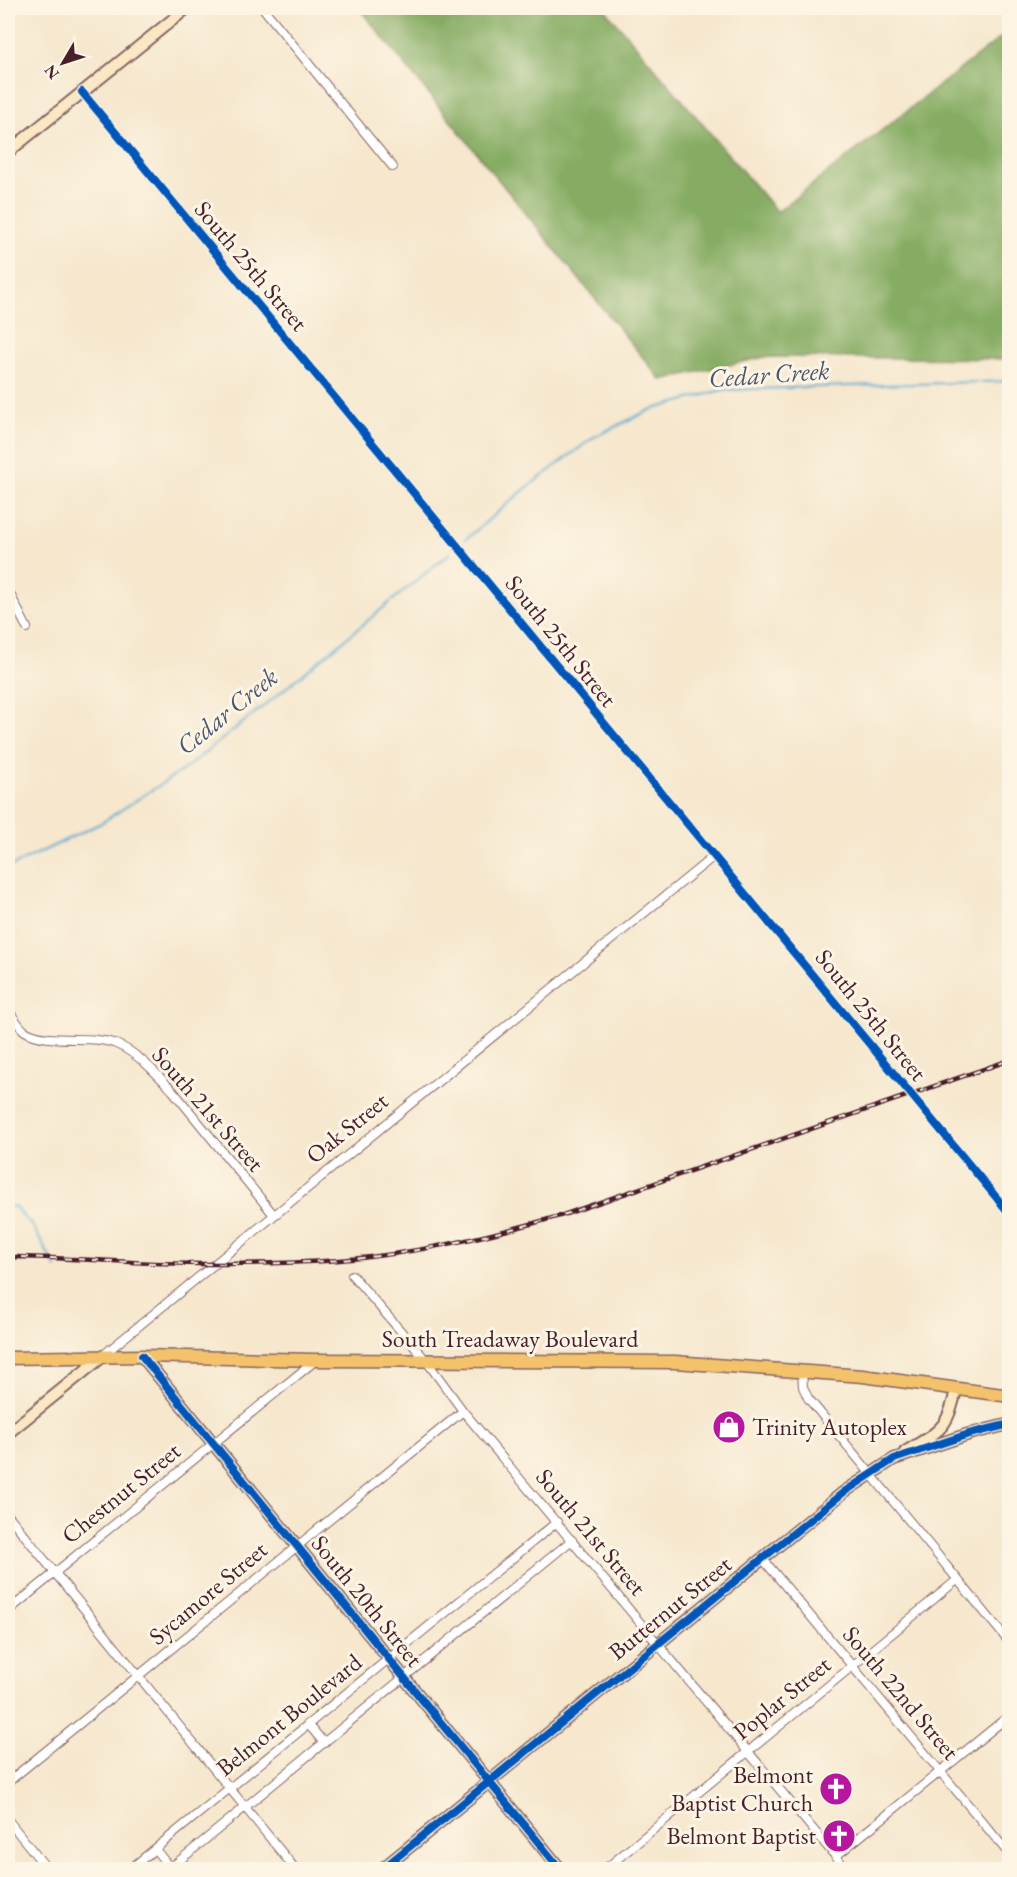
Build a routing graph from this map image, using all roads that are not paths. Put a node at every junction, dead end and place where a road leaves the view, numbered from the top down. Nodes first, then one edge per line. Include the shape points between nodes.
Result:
1 (187, 8) edge
2 (263, 8) edge
3 (82, 92) junction
4 (8, 152) edge
5 (393, 167) dead end
6 (8, 590) edge
7 (27, 628) dead end
8 (714, 856) junction
9 (8, 1010) edge
10 (1010, 1214) edge
11 (274, 1215) junction
12 (352, 1275) dead end
13 (142, 1356) junction
14 (102, 1357) junction
15 (8, 1358) edge
16 (425, 1359) junction
17 (316, 1360) junction
18 (802, 1372) junction
19 (956, 1389) junction
20 (1010, 1396) edge
21 (463, 1411) junction
22 (1008, 1425) edge
23 (8, 1432) edge
24 (213, 1443) junction
25 (894, 1459) junction
26 (869, 1474) junction
27 (8, 1515) edge
28 (557, 1522) junction
29 (572, 1540) junction
30 (297, 1545) junction
31 (762, 1558) junction
32 (54, 1572) junction
33 (957, 1580) junction
34 (8, 1611) edge
35 (658, 1643) junction
36 (1010, 1643) edge
37 (388, 1660) junction
38 (853, 1665) junction
39 (138, 1676) junction
40 (403, 1678) junction
41 (1010, 1715) edge
42 (308, 1724) junction
43 (324, 1743) junction
44 (748, 1752) junction
45 (940, 1771) junction
46 (8, 1782) edge
47 (490, 1782) junction
48 (230, 1788) junction
49 (245, 1807) junction
50 (8, 1820) edge
51 (155, 1848) junction
52 (1010, 1855) edge
53 (836, 1856) junction
54 (844, 1867) edge
55 (48, 1869) edge
56 (129, 1869) edge
57 (169, 1869) edge
58 (296, 1869) edge
59 (381, 1869) edge
60 (561, 1869) edge
61 (604, 1869) edge
62 (835, 1869) edge

1 - 3 street
2 - 5 street
3 - 4 street
3 - 8 street, South 25th Street
6 - 7 street
8 - 10 street, South 25th Street
8 - 11 street, Oak Street
9 - 11 street, South 21st Street via 25,1031 43,1037 116,1044 134,1055 158,1075
11 - 14 street, Oak Street
12 - 16 street, South 21st Street
13 - 14 main road, South Treadaway Boulevard
13 - 17 main road, South Treadaway Boulevard
13 - 24 street, South 20th Street
14 - 15 main road, South Treadaway Boulevard
14 - 23 street, Oak Street
16 - 17 main road, South Treadaway Boulevard
16 - 18 main road, South Treadaway Boulevard via 674,1362
16 - 21 street, South 21st Street
17 - 24 street, Chestnut Street
18 - 19 main road, South Treadaway Boulevard
18 - 26 street via 808,1398
19 - 20 main road, South Treadaway Boulevard
19 - 25 street via 948,1420 937,1432
21 - 28 street, South 21st Street
21 - 30 street, Sycamore Street
22 - 25 street, Butternut Street
24 - 30 street, South 20th Street
24 - 32 street, Chestnut Street
25 - 26 street, Butternut Street
26 - 31 street, Butternut Street
26 - 33 street
27 - 32 street
28 - 29 street, South 21st Street
28 - 37 street, Belmont Boulevard
29 - 35 street, South 21st Street
29 - 40 street, Belmont Boulevard
30 - 37 street, South 20th Street
30 - 39 street, Sycamore Street
31 - 35 street, Butternut Street
31 - 38 street, South 22nd Street
32 - 34 street, Chestnut Street
32 - 39 street
33 - 36 street
33 - 38 street, Poplar Street
35 - 44 street, South 21st Street
35 - 47 street, Butternut Street
37 - 40 street, South 20th Street
37 - 42 street, Belmont Boulevard
38 - 44 street, Poplar Street
38 - 45 street, South 22nd Street
39 - 46 street, Sycamore Street
39 - 48 street
40 - 43 street, Belmont Boulevard
40 - 47 street, South 20th Street
41 - 45 street
42 - 43 street
42 - 48 street, Belmont Boulevard
43 - 49 street, Belmont Boulevard
44 - 53 street, South 21st Street
44 - 61 street, Poplar Street
45 - 52 street, South 22nd Street
45 - 53 street
47 - 59 street, Butternut Street
47 - 60 street, South 20th Street
48 - 49 street
48 - 51 street, Belmont Boulevard
49 - 57 street, Belmont Boulevard
49 - 58 street
50 - 55 street
51 - 56 street, Belmont Boulevard
51 - 57 street
53 - 54 street, South 21st Street
54 - 62 street

